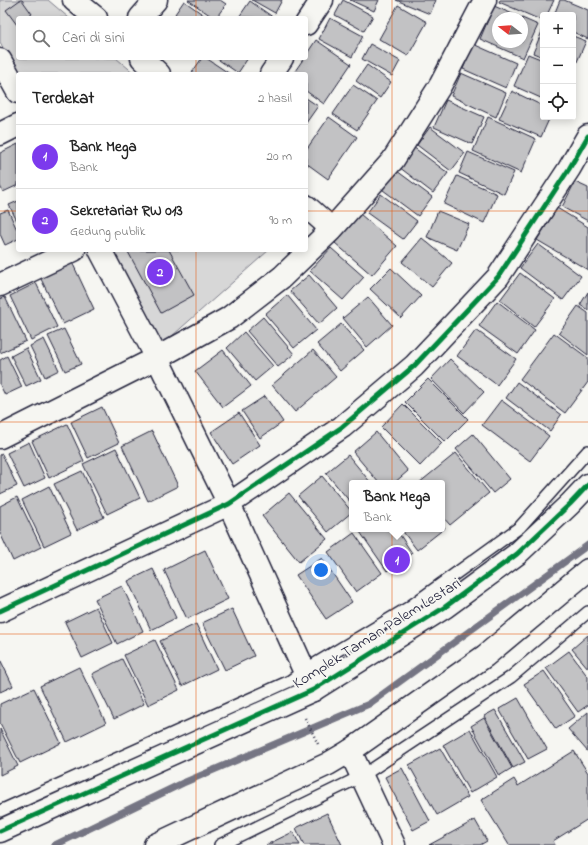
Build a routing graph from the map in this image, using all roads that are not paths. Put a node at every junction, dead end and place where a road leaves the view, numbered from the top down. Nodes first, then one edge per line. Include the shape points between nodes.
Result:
1 (74, 0) edge
2 (156, 0) edge
3 (322, 0) edge
4 (485, 0) edge
5 (94, 16) edge
6 (142, 16) edge
7 (308, 21) edge
8 (0, 60) edge
9 (144, 60) edge
10 (280, 60) edge
11 (157, 72) edge
12 (272, 72) edge
13 (16, 88) edge
14 (16, 126) edge
15 (0, 134) edge
16 (588, 136) edge
17 (308, 208) edge
18 (332, 229) junction
19 (70, 252) edge
20 (101, 252) edge
21 (308, 252) edge
22 (308, 252) edge
23 (0, 285) edge
24 (157, 358) junction
25 (0, 436) edge
26 (588, 451) edge
27 (588, 485) edge
28 (229, 504) junction
29 (588, 570) edge
30 (0, 611) edge
31 (588, 612) edge
32 (305, 670) junction
33 (314, 690) junction
34 (350, 751) junction
35 (362, 776) junction
36 (0, 811) edge
37 (0, 831) edge
38 (155, 845) edge
39 (220, 845) edge
40 (394, 845) edge

1 - 5 street
2 - 6 street
3 - 7 street
4 - 18 street via 440,86 393,160
8 - 13 street
9 - 11 street
10 - 12 street
14 - 15 street
16 - 28 street via 498,277 414,366 342,427
17 - 18 street
18 - 22 street
19 - 23 street
20 - 24 street
21 - 24 street via 229,318
24 - 25 street
24 - 28 street
26 - 32 lane via 520,527 408,608
27 - 33 street, Komplek Taman Palem Lestari via 505,563 445,607
28 - 30 street
28 - 32 street
29 - 34 street via 485,656
31 - 35 lane via 511,677
32 - 33 street
32 - 36 lane via 290,681
33 - 37 street, Komplek Taman Palem Lestari
34 - 35 street
34 - 38 street via 328,764
35 - 39 lane
35 - 40 street

